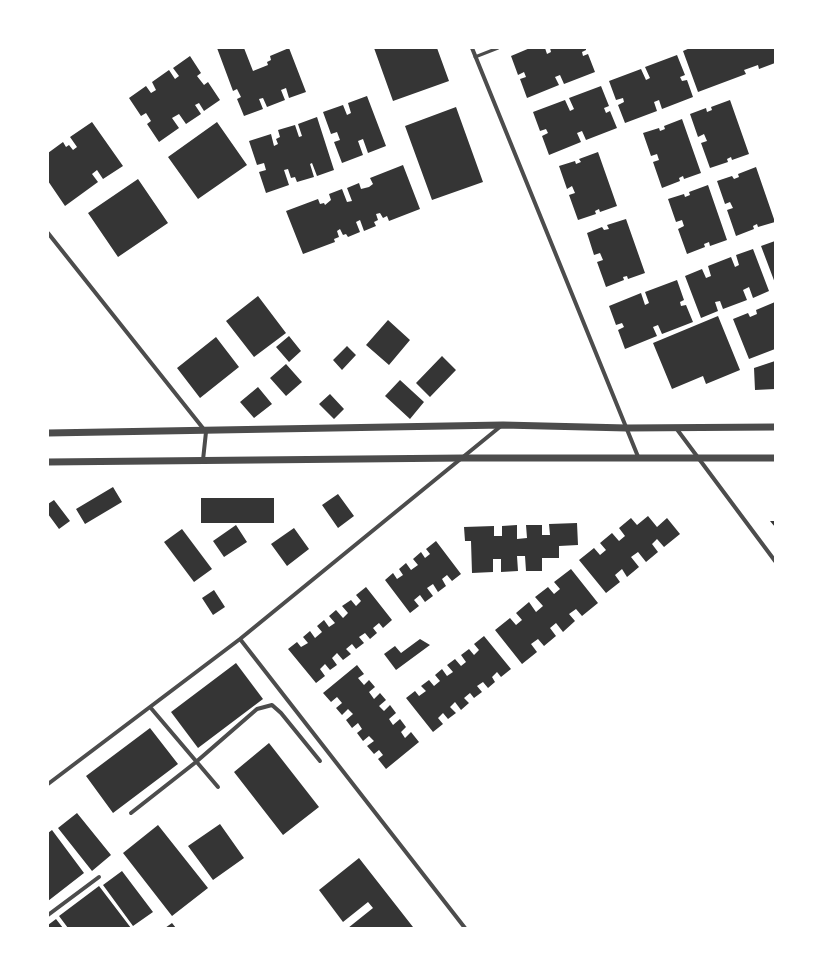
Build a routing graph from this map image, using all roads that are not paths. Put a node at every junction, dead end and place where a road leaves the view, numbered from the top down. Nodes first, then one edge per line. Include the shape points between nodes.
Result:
1 (472, 48) edge
2 (498, 48) edge
3 (475, 57) junction
4 (48, 233) edge
5 (503, 425) junction
6 (775, 427) edge
7 (627, 428) junction
8 (676, 428) junction
9 (206, 432) junction
10 (48, 433) edge
11 (463, 458) junction
12 (775, 458) edge
13 (639, 459) junction
14 (698, 459) junction
15 (203, 460) junction
16 (48, 462) edge
17 (775, 561) edge
18 (240, 639) junction
19 (150, 706) junction
20 (320, 761) dead end
21 (196, 762) junction
22 (48, 784) edge
23 (218, 787) dead end
24 (130, 814) dead end
25 (99, 877) dead end
26 (48, 915) edge
27 (465, 928) edge

1 - 3 street
2 - 3 lane
3 - 7 street
4 - 9 street
5 - 7 street
5 - 9 street
5 - 11 street
6 - 8 street
7 - 8 street
7 - 13 street
8 - 14 street
9 - 10 street
9 - 15 street
11 - 13 street
11 - 15 street
11 - 18 street
12 - 14 street
13 - 14 street
14 - 17 street
15 - 16 street
18 - 19 street
18 - 27 street
19 - 21 street
19 - 22 street
20 - 21 street via 272,705 257,709
21 - 23 street
21 - 24 street
25 - 26 street

